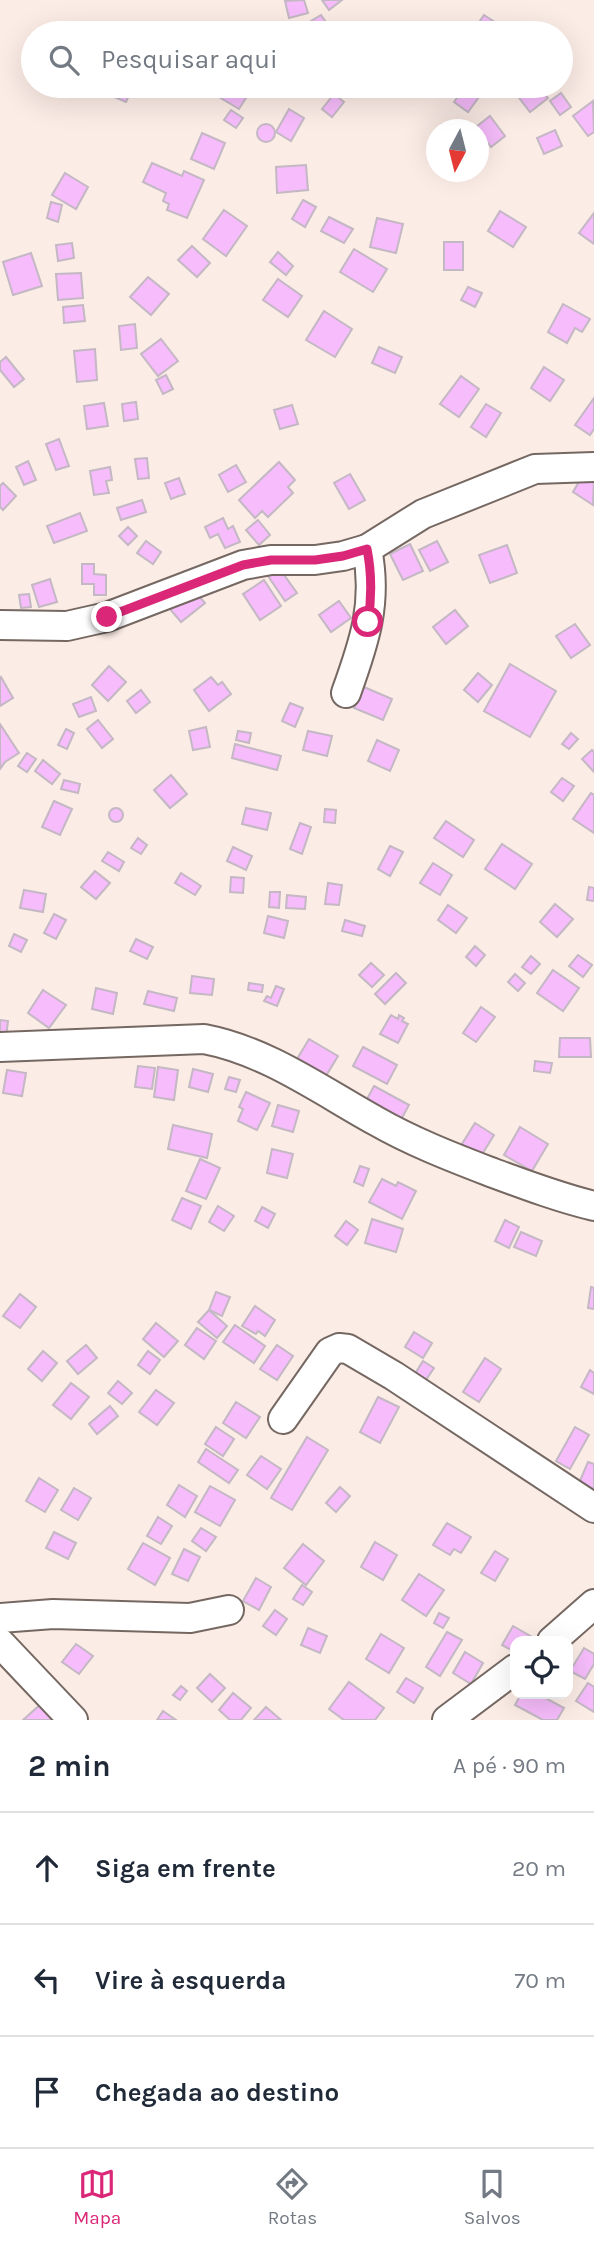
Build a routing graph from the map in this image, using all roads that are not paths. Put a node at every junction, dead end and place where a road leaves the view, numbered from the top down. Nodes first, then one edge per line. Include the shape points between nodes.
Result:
1 (594, 467) edge
2 (367, 549) junction
3 (0, 625) edge
4 (346, 693) dead end
5 (0, 1047) edge
6 (594, 1206) edge
7 (283, 1419) dead end
8 (594, 1508) edge
9 (594, 1604) edge
10 (229, 1611) dead end
11 (0, 1618) edge
12 (558, 1636) edge
13 (0, 1643) edge
14 (510, 1673) edge
15 (73, 1720) edge
16 (447, 1720) edge

1 - 2 street via 535,469 423,514
2 - 3 street via 315,560 243,565 107,617 67,626
2 - 4 street via 372,572 368,622
5 - 6 street via 204,1039 232,1044 437,1152 556,1197
7 - 8 street via 330,1352 348,1349
9 - 12 street
10 - 11 street via 190,1618 53,1614
13 - 15 street
14 - 16 street

